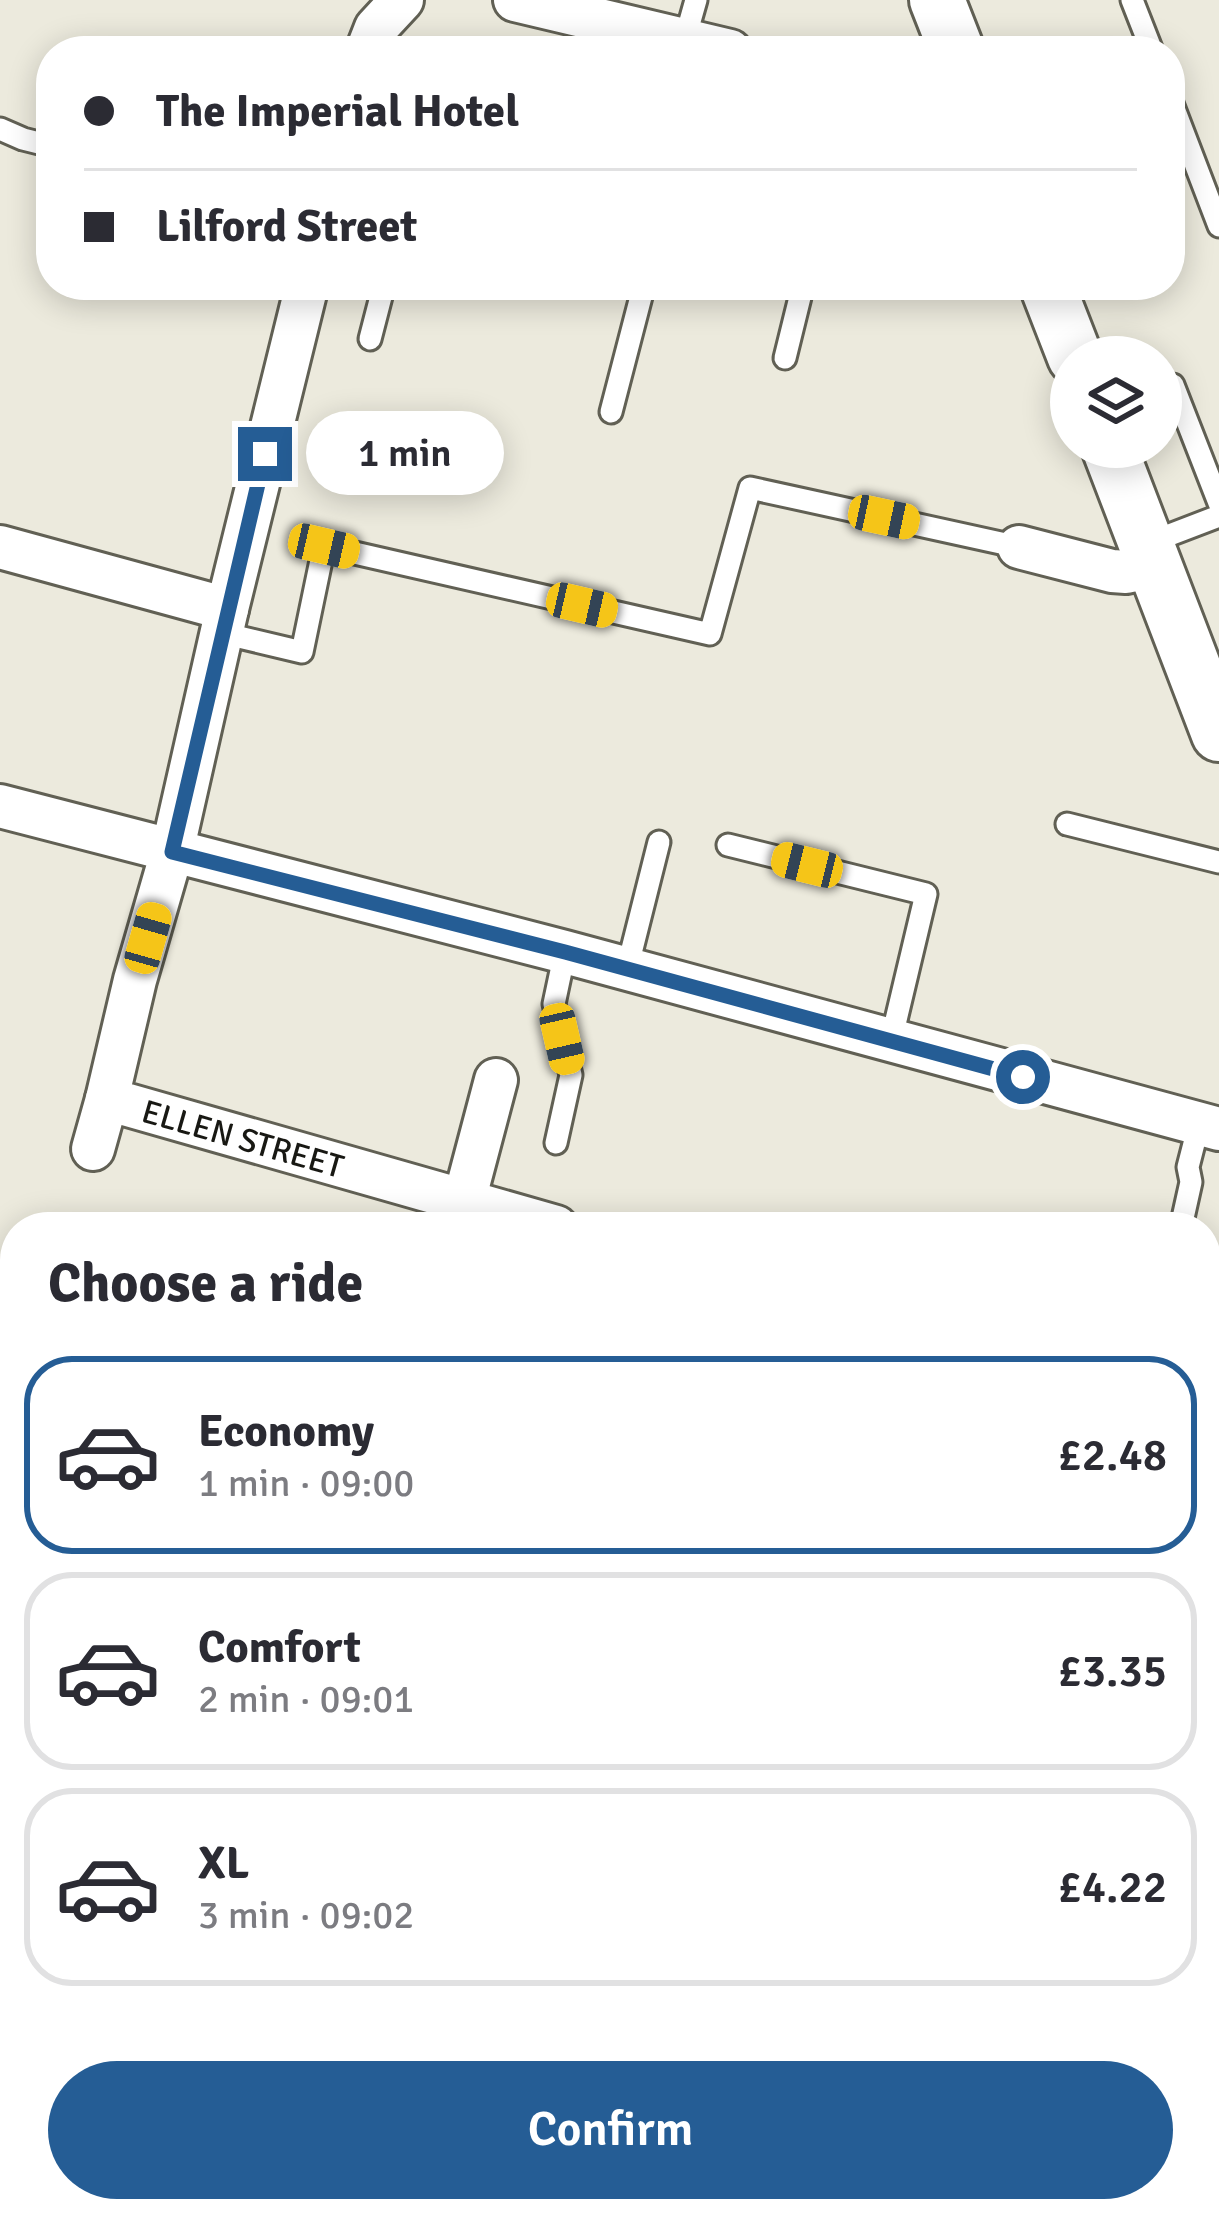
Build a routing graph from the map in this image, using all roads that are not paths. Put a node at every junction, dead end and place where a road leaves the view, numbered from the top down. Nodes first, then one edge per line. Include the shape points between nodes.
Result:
1 (402, 0) edge
2 (515, 0) edge
3 (938, 0) edge
4 (1132, 0) edge
5 (373, 36) edge
6 (700, 36) edge
7 (951, 36) edge
8 (1146, 36) edge
9 (0, 129) edge
10 (1185, 137) edge
11 (36, 142) edge
12 (1219, 226) edge
13 (303, 300) edge
14 (380, 300) edge
15 (640, 300) edge
16 (799, 300) edge
17 (1053, 300) edge
18 (1067, 336) edge
19 (370, 339) dead end
20 (785, 358) dead end
21 (1182, 409) edge
22 (611, 412) dead end
23 (1117, 468) edge
24 (1219, 503) edge
25 (1219, 516) edge
26 (0, 547) edge
27 (1019, 547) joint
28 (1150, 555) junction
29 (224, 621) junction
30 (1219, 734) edge
31 (0, 806) edge
32 (1067, 824) dead end
33 (658, 842) dead end
34 (728, 845) dead end
35 (172, 852) junction
36 (1219, 862) edge
37 (565, 952) junction
38 (627, 969) junction
39 (891, 1041) junction
40 (496, 1080) dead end
41 (107, 1099) junction
42 (1209, 1127) edge
43 (556, 1143) dead end
44 (93, 1149) dead end
45 (464, 1201) junction
46 (503, 1212) edge
47 (1184, 1212) edge

1 - 5 street
2 - 6 street
3 - 7 street
4 - 8 lane
9 - 11 lane
10 - 12 lane
13 - 29 street, ELLEN STREET
14 - 19 lane
15 - 22 lane
16 - 20 lane
17 - 18 street
21 - 24 lane
23 - 28 street
25 - 28 lane
26 - 29 street
27 - 28 street via 1112,571
27 - 29 lane via 750,488 710,634 324,546 302,652
28 - 30 street
29 - 35 street, ELLEN STREET
31 - 35 street
32 - 36 lane
33 - 38 lane
34 - 39 lane via 926,894
35 - 37 street
35 - 41 street, ELLEN STREET
37 - 38 street
37 - 43 lane via 554,1004 571,1075
38 - 39 street
39 - 42 street
40 - 45 street
41 - 44 street
41 - 45 street, ELLEN STREET
42 - 47 lane via 1187,1167
45 - 46 street, ELLEN STREET

